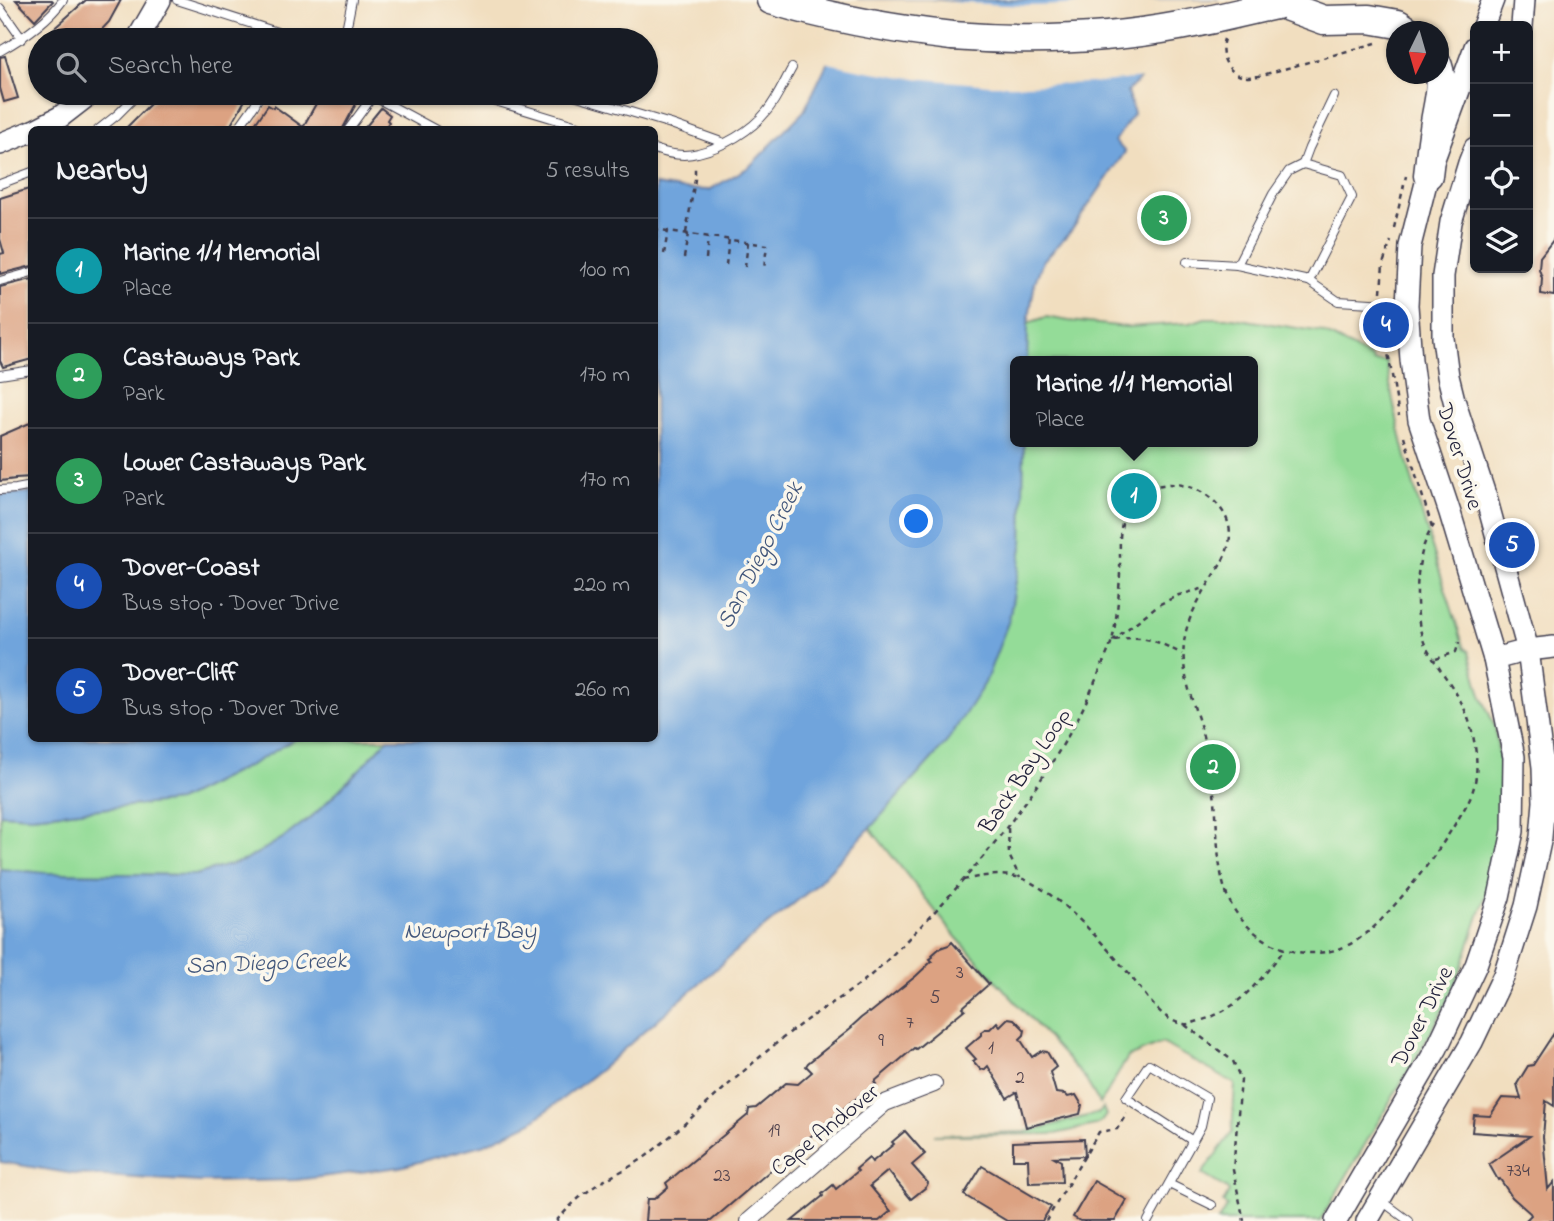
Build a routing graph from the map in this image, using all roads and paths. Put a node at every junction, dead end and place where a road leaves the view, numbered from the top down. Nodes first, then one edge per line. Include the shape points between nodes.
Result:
1 (63, 0) edge
2 (160, 0) edge
3 (177, 0) edge
4 (352, 0) edge
5 (771, 0) edge
6 (1493, 0) edge
7 (1524, 0) edge
8 (1287, 2) edge
9 (0, 8) edge
10 (1485, 21) edge
11 (1522, 21) edge
12 (1386, 22) edge
13 (35, 28) edge
14 (144, 28) edge
15 (266, 28) edge
16 (346, 28) edge
17 (1227, 30) dead end
18 (28, 34) edge
19 (22, 39) junction
20 (1375, 43) dead end
21 (0, 51) edge
22 (1470, 61) edge
23 (792, 68) dead end
24 (1440, 84) edge
25 (1334, 96) dead end
26 (76, 105) edge
27 (127, 105) edge
28 (255, 105) edge
29 (366, 105) edge
30 (390, 105) edge
31 (509, 105) edge
32 (607, 105) edge
33 (41, 126) edge
34 (103, 126) edge
35 (240, 126) edge
36 (351, 126) edge
37 (429, 126) edge
38 (578, 126) edge
39 (28, 132) edge
40 (724, 143) junction
41 (0, 144) edge
42 (658, 150) edge
43 (1470, 160) edge
44 (1303, 164) junction
45 (28, 174) edge
46 (1428, 175) junction
47 (695, 179) dead end
48 (0, 184) edge
49 (658, 230) edge
50 (668, 231) junction
51 (687, 234) junction
52 (708, 237) junction
53 (729, 239) junction
54 (748, 242) junction
55 (664, 254) dead end
56 (684, 258) dead end
57 (706, 260) dead end
58 (1187, 262) dead end
59 (726, 265) dead end
60 (1237, 265) junction
61 (745, 267) dead end
62 (764, 269) dead end
63 (28, 273) edge
64 (0, 281) edge
65 (1309, 281) junction
66 (1407, 305) junction
67 (28, 371) edge
68 (0, 375) edge
69 (28, 487) edge
70 (0, 490) edge
71 (1450, 513) junction
72 (1207, 587) junction
73 (1112, 641) junction
74 (1459, 642) dead end
75 (1554, 647) edge
76 (1528, 650) junction
77 (1183, 654) junction
78 (1494, 659) junction
79 (1435, 660) junction
80 (1008, 827) junction
81 (1020, 878) junction
82 (964, 880) junction
83 (1284, 950) junction
84 (1185, 1024) junction
85 (934, 1084) dead end
86 (1134, 1103) junction
87 (1193, 1141) junction
88 (1169, 1184) junction
89 (1380, 1199) junction
90 (1212, 1205) dead end
91 (556, 1221) edge
92 (749, 1221) edge
93 (1046, 1221) edge
94 (1148, 1221) edge
95 (1244, 1221) edge
96 (1336, 1221) edge
97 (1367, 1221) edge
98 (1409, 1221) edge

1 - 13 lane
2 - 14 street
3 - 15 lane
4 - 16 lane
5 - 8 highway, bridge via 897,29 1033,40 1151,31
6 - 10 street
7 - 11 street
8 - 12 highway via 1324,20
9 - 19 lane
17 - 20 path via 1222,54 1228,67 1246,77
18 - 19 lane
19 - 21 lane
22 - 46 street, Dover Drive
23 - 40 lane via 768,111
24 - 46 highway
25 - 44 lane
26 - 33 street
27 - 34 lane
28 - 35 lane
29 - 36 lane
30 - 37 lane
31 - 38 lane
32 - 40 lane
39 - 41 street
40 - 42 lane via 696,154
43 - 76 street, Dover Drive via 1451,222 1443,276 1443,338 1454,400
44 - 60 lane via 1289,171 1273,194
44 - 65 lane via 1342,175 1352,197
45 - 48 lane
46 - 66 street, Dover Drive via 1410,246
47 - 51 path
49 - 50 path
50 - 51 path
50 - 55 path
51 - 52 path
51 - 56 path
52 - 53 path
52 - 57 path
53 - 54 path
53 - 59 path
54 - 61 path
54 - 62 path via 766,245
58 - 60 lane
60 - 65 lane
63 - 64 lane
65 - 66 lane via 1338,301
66 - 71 street, Dover Drive via 1419,420
67 - 68 lane
69 - 70 lane
71 - 78 street, Dover Drive
71 - 79 path, Back Bay Loop via 1429,531 1417,583 1419,626
72 - 73 path via 1158,605
72 - 73 path, Back Bay Loop via 1229,543 1222,510 1186,485 1147,489 1122,521
72 - 77 path, Back Bay Loop via 1185,633
73 - 77 path via 1132,637 1155,641
73 - 80 path, Back Bay Loop via 1078,720
74 - 79 path via 1456,652
75 - 76 street
76 - 78 street
76 - 89 street, Dover Drive via 1544,802 1526,906 1504,975 1472,1042
77 - 83 path, Back Bay Loop via 1210,767 1226,895 1246,924
78 - 96 street, Dover Drive via 1514,757 1513,831 1499,897 1476,965 1437,1048
79 - 83 path, Back Bay Loop via 1467,715 1476,764 1472,793 1434,855 1368,933 1328,953
80 - 81 path via 1009,855
80 - 82 path, Back Bay Loop
81 - 82 path via 996,875
81 - 84 path via 1043,889 1081,922 1153,1005 1171,1020
82 - 91 path, Back Bay Loop via 869,976 794,1028 644,1158 586,1193
83 - 84 path via 1234,1005
84 - 95 path via 1233,1061 1241,1080 1233,1170
85 - 92 street, Cape Andover via 885,1103
86 - 87 lane
86 - 87 lane via 1126,1098 1149,1064 1207,1098 1202,1126
86 - 93 path via 1117,1129 1099,1132
87 - 88 lane
88 - 90 lane
88 - 94 lane
89 - 97 street, Dover Drive
89 - 98 lane

